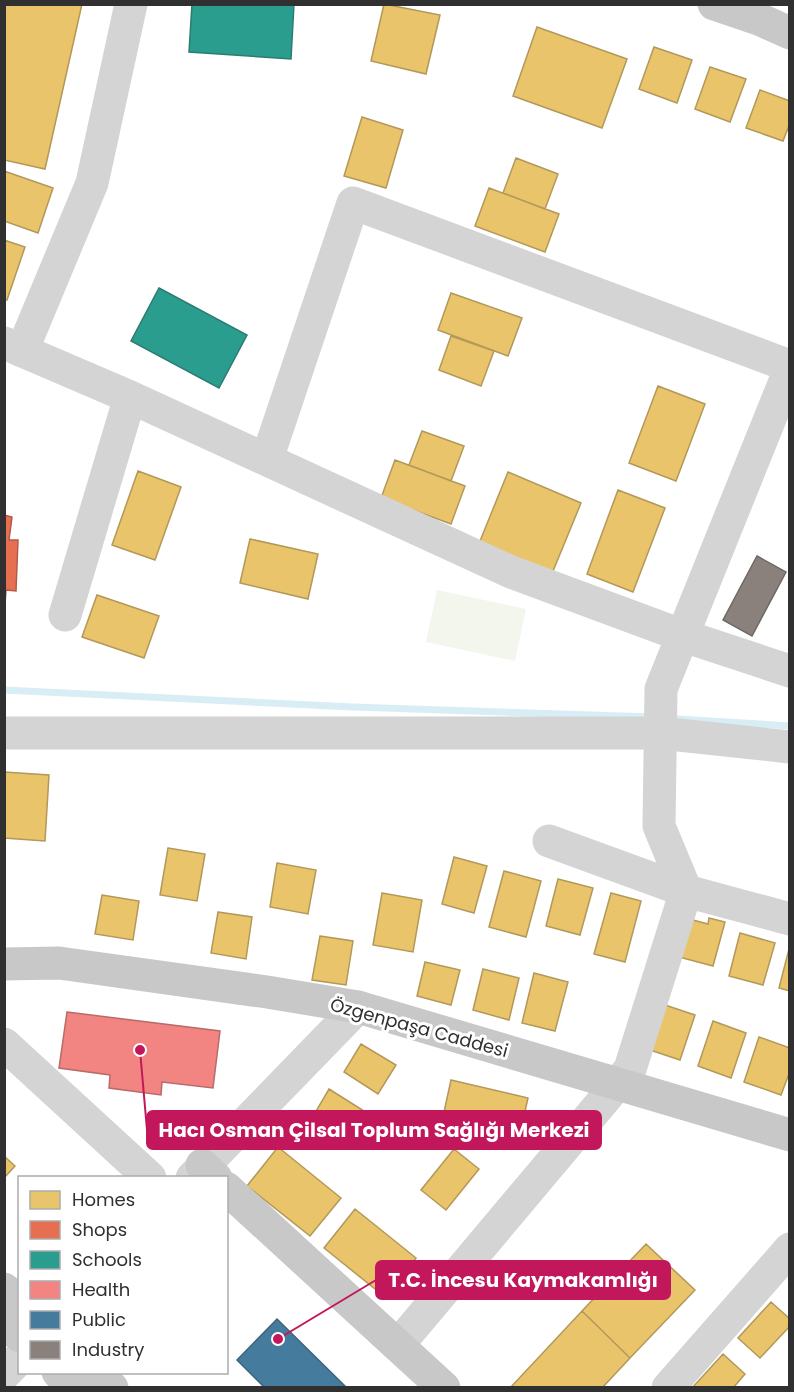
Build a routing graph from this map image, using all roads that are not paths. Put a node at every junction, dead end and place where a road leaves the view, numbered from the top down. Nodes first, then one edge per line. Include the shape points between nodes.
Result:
1 (131, 4) edge
2 (714, 4) edge
3 (789, 33) edge
4 (14, 347) edge
5 (789, 368) edge
6 (130, 397) junction
7 (267, 459) junction
8 (64, 615) dead end
9 (681, 635) junction
10 (789, 671) edge
11 (660, 733) junction
12 (4, 734) edge
13 (789, 747) edge
14 (549, 841) dead end
15 (686, 891) junction
16 (789, 919) edge
17 (4, 964) edge
18 (358, 1007) junction
19 (4, 1044) edge
20 (618, 1084) junction
21 (789, 1135) edge
22 (203, 1173) edge
23 (148, 1176) edge
24 (228, 1190) edge
25 (789, 1249) edge
26 (4, 1288) edge
27 (18, 1300) edge
28 (4, 1322) edge
29 (18, 1334) edge
30 (398, 1345) junction
31 (18, 1360) edge
32 (4, 1374) edge
33 (60, 1374) edge
34 (98, 1374) edge
35 (74, 1388) edge
36 (112, 1388) edge
37 (444, 1388) edge
38 (668, 1388) edge

1 - 4 street via 92,183
2 - 3 main road
4 - 6 street
5 - 7 street via 353,203
5 - 9 street
6 - 7 street
6 - 8 street
7 - 9 street via 511,572
9 - 10 street
9 - 11 street via 661,689
11 - 12 street
11 - 13 street
11 - 15 street via 659,826
14 - 15 street
15 - 16 street
15 - 20 street via 630,1069
17 - 18 main road, Özgenpaşa Caddesi via 59,963
18 - 20 main road, Özgenpaşa Caddesi
18 - 22 street
19 - 23 street
20 - 21 main road, Özgenpaşa Caddesi
20 - 30 street
24 - 30 main road
25 - 38 street
26 - 27 main road
28 - 29 main road
30 - 37 main road
31 - 32 street
33 - 35 main road
34 - 36 main road

